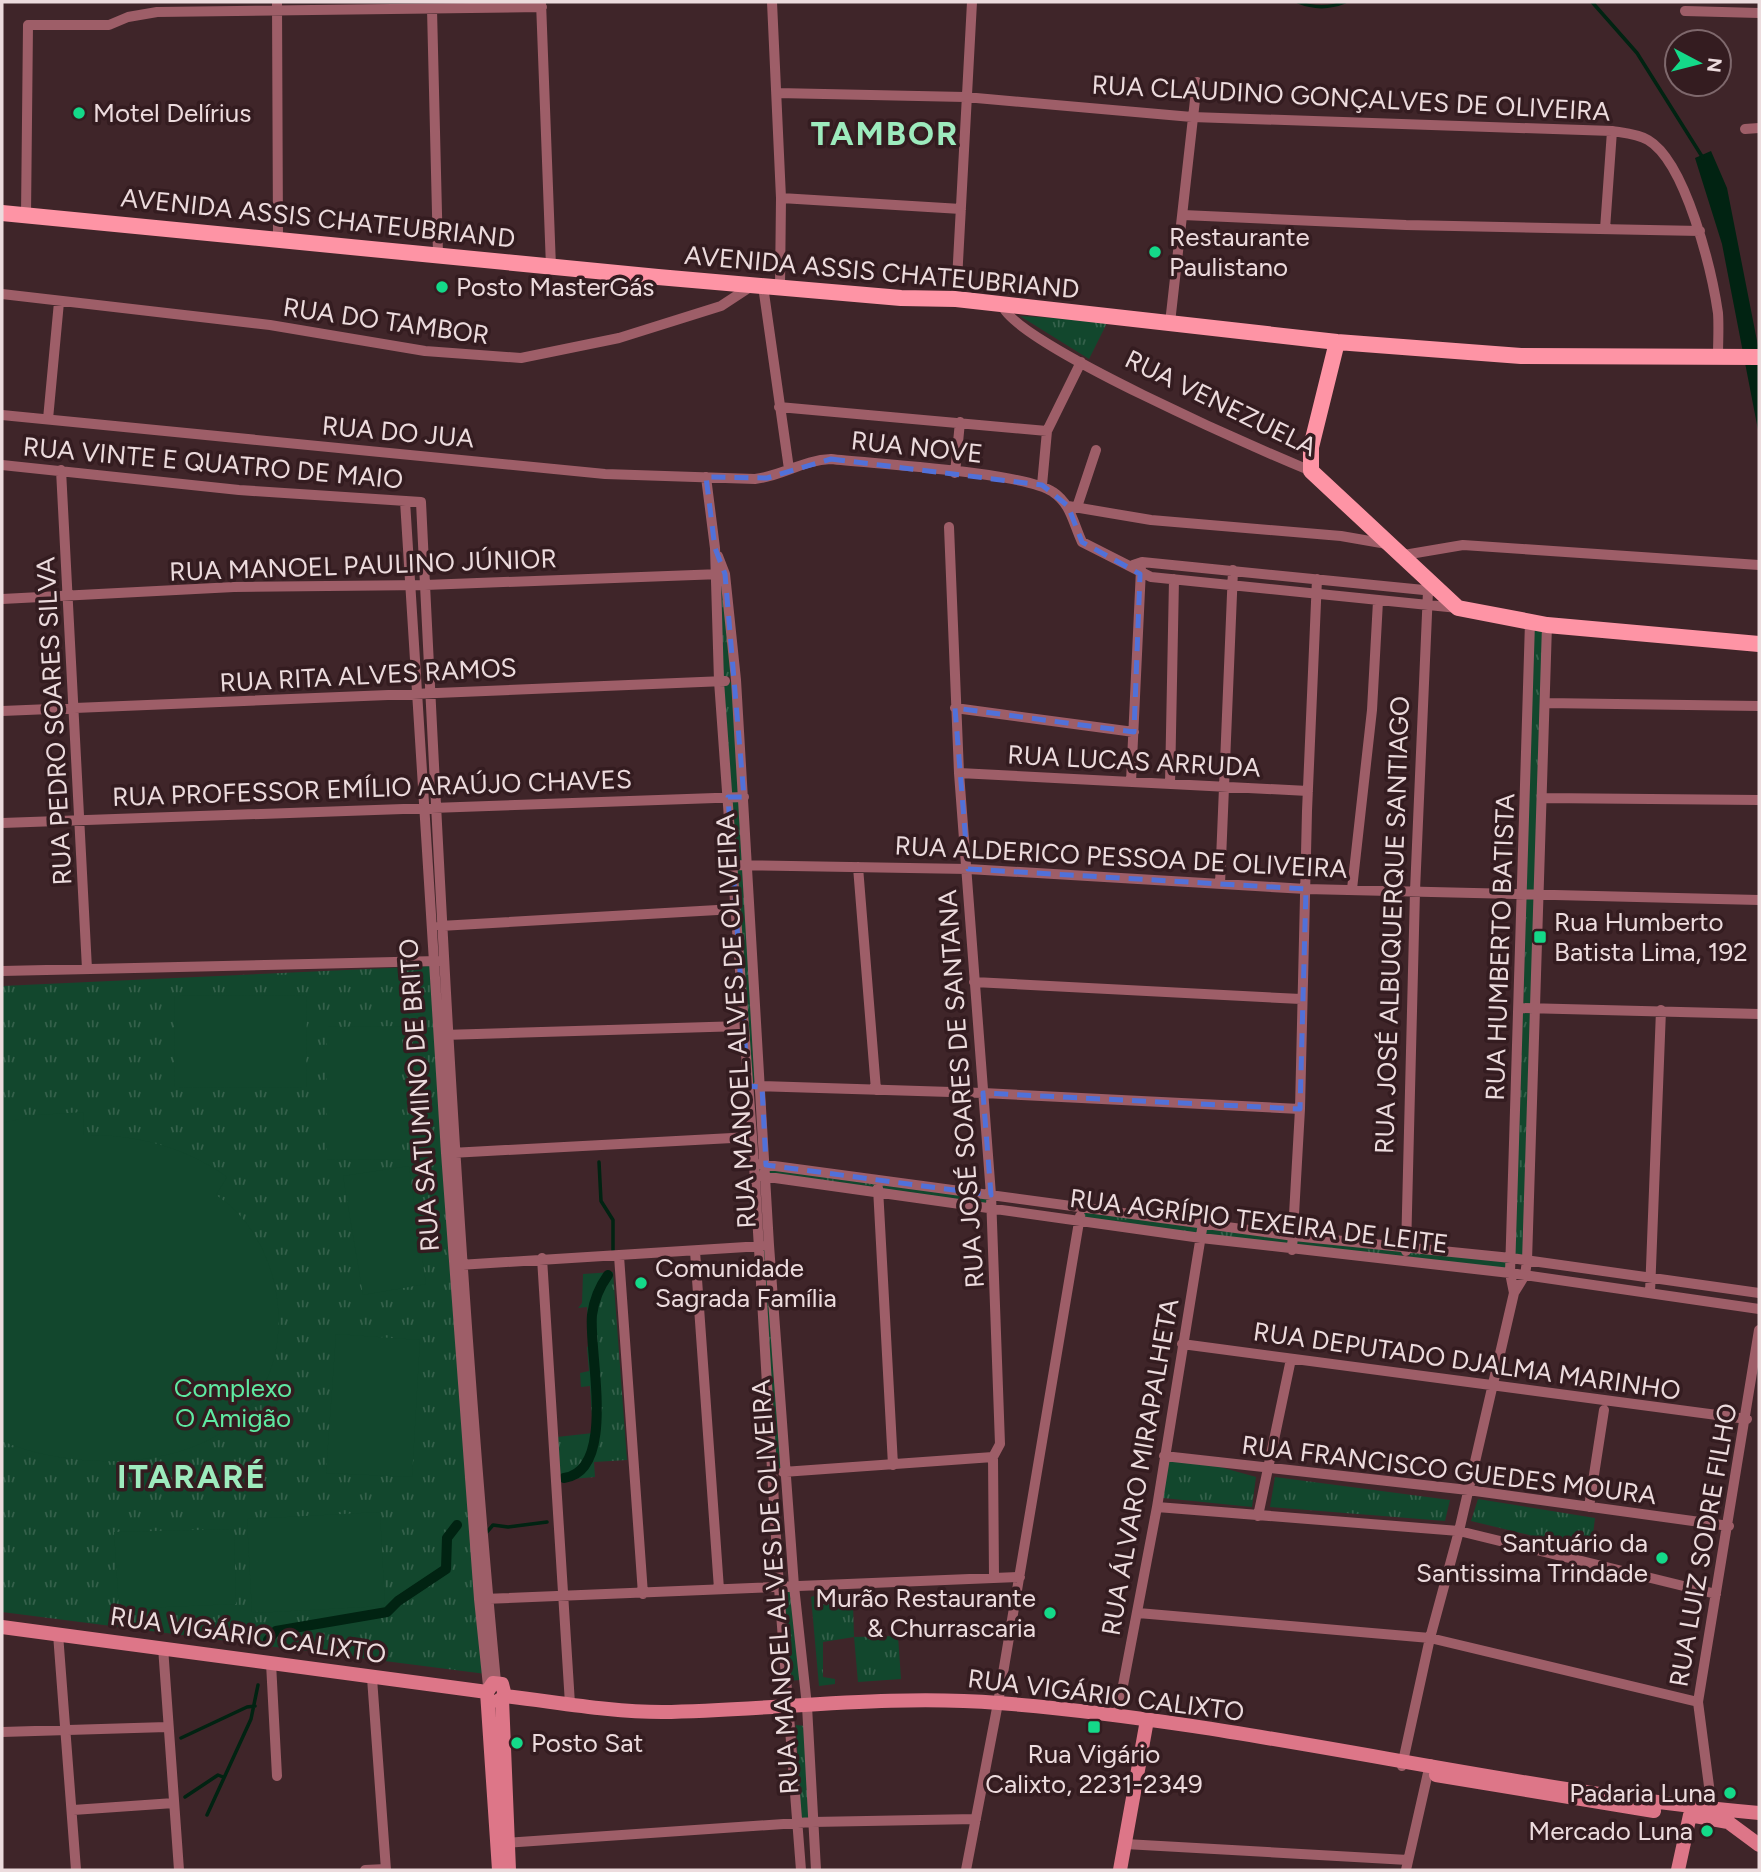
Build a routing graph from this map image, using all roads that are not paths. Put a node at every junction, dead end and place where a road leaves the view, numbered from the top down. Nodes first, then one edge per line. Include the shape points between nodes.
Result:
1 (772, 2) edge
2 (972, 2) edge
3 (542, 4) edge
4 (277, 6) edge
5 (432, 9) junction
6 (1685, 11) dead end
7 (1759, 13) edge
8 (1197, 82) dead end
9 (777, 93) junction
10 (965, 97) junction
11 (1192, 117) junction
12 (1759, 128) edge
13 (1745, 129) dead end
14 (1612, 131) junction
15 (781, 198) junction
16 (961, 209) junction
17 (2, 213) edge
18 (26, 215) junction
19 (1183, 215) junction
20 (1605, 229) junction
21 (1700, 231) junction
22 (278, 238) junction
23 (438, 254) junction
24 (551, 267) junction
25 (758, 285) junction
26 (780, 287) junction
27 (2, 294) edge
28 (956, 299) junction
29 (59, 302) junction
30 (1002, 305) junction
31 (1170, 323) junction
32 (1337, 342) junction
33 (1723, 357) junction
34 (1759, 357) edge
35 (1081, 362) junction
36 (779, 407) junction
37 (2, 415) edge
38 (48, 419) junction
39 (960, 422) junction
40 (1047, 431) junction
41 (1096, 450) dead end
42 (2, 465) edge
43 (789, 468) junction
44 (61, 470) junction
45 (1311, 471) junction
46 (955, 473) junction
47 (706, 477) junction
48 (1042, 485) junction
49 (405, 501) junction
50 (421, 502) joint
51 (1073, 506) junction
52 (949, 527) dead end
53 (1398, 550) junction
54 (1137, 563) junction
55 (1759, 565) edge
56 (1233, 570) junction
57 (720, 574) junction
58 (1140, 574) junction
59 (1174, 579) junction
60 (1317, 579) junction
61 (410, 585) junction
62 (425, 585) junction
63 (1231, 586) junction
64 (1433, 591) junction
65 (1316, 595) junction
66 (68, 597) junction
67 (2, 599) edge
68 (1378, 601) junction
69 (1429, 606) junction
70 (1458, 608) junction
71 (1530, 622) junction
72 (1547, 625) junction
73 (1759, 644) edge
74 (736, 680) junction
75 (719, 681) junction
76 (432, 693) junction
77 (417, 695) junction
78 (1545, 702) junction
79 (1759, 706) edge
80 (956, 708) junction
81 (74, 709) junction
82 (2, 711) edge
83 (1134, 732) junction
84 (958, 773) junction
85 (1131, 782) junction
86 (1170, 784) junction
87 (1225, 787) junction
88 (1308, 791) junction
89 (728, 797) junction
90 (744, 797) junction
91 (1542, 798) junction
92 (1759, 800) edge
93 (436, 806) junction
94 (424, 807) junction
95 (81, 820) junction
96 (2, 823) edge
97 (733, 864) junction
98 (749, 865) junction
99 (858, 867) junction
100 (968, 869) junction
101 (1220, 884) junction
102 (1353, 888) junction
103 (1306, 889) junction
104 (1415, 891) junction
105 (1524, 893) junction
106 (1539, 894) junction
107 (1759, 900) edge
108 (735, 909) junction
109 (440, 926) junction
110 (438, 961) junction
111 (87, 969) junction
112 (2, 971) edge
113 (974, 982) junction
114 (1301, 999) junction
115 (1520, 1009) junction
116 (1536, 1009) junction
117 (1661, 1010) junction
118 (1759, 1014) edge
119 (743, 1026) junction
120 (444, 1035) junction
121 (748, 1086) junction
122 (762, 1087) junction
123 (876, 1090) junction
124 (983, 1093) junction
125 (1300, 1109) junction
126 (751, 1137) junction
127 (451, 1153) junction
128 (754, 1164) junction
129 (766, 1171) junction
130 (754, 1175) junction
131 (877, 1181) junction
132 (878, 1193) junction
133 (991, 1195) junction
134 (1081, 1207) junction
135 (991, 1209) junction
136 (1079, 1220) junction
137 (1203, 1223) junction
138 (1294, 1236) junction
139 (1201, 1238) junction
140 (764, 1246) junction
141 (1406, 1247) junction
142 (1292, 1250) junction
143 (695, 1251) junction
144 (619, 1256) junction
145 (542, 1258) junction
146 (1511, 1258) junction
147 (1527, 1261) junction
148 (1405, 1262) junction
149 (459, 1265) junction
150 (1510, 1273) junction
151 (1525, 1275) junction
152 (1651, 1278) junction
153 (1514, 1293) junction
154 (1650, 1293) junction
155 (1759, 1293) edge
156 (1759, 1309) edge
157 (1759, 1330) edge
158 (1182, 1344) junction
159 (1291, 1359) junction
160 (1493, 1384) junction
161 (1604, 1410) dead end
162 (1747, 1419) junction
163 (1164, 1456) junction
164 (993, 1457) junction
165 (893, 1465) junction
166 (1269, 1468) junction
167 (788, 1471) junction
168 (774, 1472) junction
169 (1468, 1490) junction
170 (1157, 1507) junction
171 (1589, 1507) junction
172 (1258, 1516) junction
173 (1729, 1526) junction
174 (1459, 1531) junction
175 (791, 1534) junction
176 (776, 1535) junction
177 (995, 1577) junction
178 (1020, 1577) junction
179 (779, 1586) junction
180 (794, 1586) junction
181 (719, 1589) junction
182 (643, 1594) junction
183 (1716, 1594) junction
184 (563, 1596) junction
185 (484, 1599) junction
186 (1138, 1612) junction
187 (2, 1627) edge
188 (58, 1634) junction
189 (1430, 1638) junction
190 (163, 1647) junction
191 (271, 1663) junction
192 (372, 1678) junction
193 (494, 1692) junction
194 (1698, 1702) junction
195 (998, 1703) junction
196 (570, 1704) junction
197 (814, 1706) junction
198 (785, 1708) junction
199 (1117, 1717) junction
200 (1147, 1720) junction
201 (167, 1727) junction
202 (64, 1728) junction
203 (2, 1732) edge
204 (1403, 1763) junction
205 (1429, 1769) junction
206 (277, 1776) dead end
207 (174, 1803) junction
208 (1712, 1809) junction
209 (73, 1810) junction
210 (1759, 1813) edge
211 (1690, 1815) junction
212 (976, 1819) junction
213 (813, 1822) junction
214 (799, 1823) junction
215 (503, 1844) junction
216 (1125, 1844) junction
217 (1759, 1845) edge
218 (1407, 1865) edge
219 (76, 1870) edge
220 (178, 1870) edge
221 (365, 1870) edge
222 (386, 1870) edge
223 (499, 1870) edge
224 (509, 1870) edge
225 (801, 1870) edge
226 (816, 1870) edge
227 (966, 1870) edge
228 (1120, 1870) edge
229 (1678, 1870) edge

1 - 9 street
2 - 10 street
3 - 5 street
3 - 24 street
4 - 5 street
4 - 18 street via 157,12 109,25 28,25
4 - 22 street
5 - 23 street
6 - 7 street
8 - 11 street
9 - 10 street, RUA CLAUDINO GONÇALVES DE OLIVEIRA
9 - 15 street
10 - 11 street, RUA CLAUDINO GONÇALVES DE OLIVEIRA
10 - 16 street
11 - 14 street, RUA CLAUDINO GONÇALVES DE OLIVEIRA
11 - 19 street
12 - 13 street
14 - 20 street
14 - 21 street, RUA CLAUDINO GONÇALVES DE OLIVEIRA via 1656,146
15 - 16 street
15 - 26 street
16 - 28 street
17 - 18 main road, AVENIDA ASSIS CHATEUBRIAND
18 - 22 main road, AVENIDA ASSIS CHATEUBRIAND
19 - 20 street
19 - 31 street
20 - 21 street
21 - 33 street, RUA CLAUDINO GONÇALVES DE OLIVEIRA
22 - 23 main road, AVENIDA ASSIS CHATEUBRIAND
23 - 24 main road, AVENIDA ASSIS CHATEUBRIAND
24 - 25 main road, AVENIDA ASSIS CHATEUBRIAND
25 - 26 main road, AVENIDA ASSIS CHATEUBRIAND
25 - 29 street, RUA DO TAMBOR via 721,306 630,335 521,358 450,355 270,325
25 - 36 street
26 - 28 main road, AVENIDA ASSIS CHATEUBRIAND
27 - 29 street, RUA DO TAMBOR
28 - 30 main road, AVENIDA ASSIS CHATEUBRIAND
29 - 38 street
30 - 31 main road, AVENIDA ASSIS CHATEUBRIAND
30 - 35 street, RUA VENEZUELA via 1013,319
31 - 32 main road, AVENIDA ASSIS CHATEUBRIAND
32 - 33 main road, AVENIDA ASSIS CHATEUBRIAND via 1521,356
32 - 45 main road via 1311,447
33 - 34 main road, AVENIDA ASSIS CHATEUBRIAND
35 - 40 street
35 - 45 street, RUA VENEZUELA via 1192,419
36 - 39 street
36 - 43 street
37 - 38 street, RUA DO JUA
38 - 47 street, RUA DO JUA via 605,474
39 - 40 street
39 - 46 street
40 - 48 street
41 - 51 street
42 - 44 street, RUA VINTE E QUATRO DE MAIO
43 - 46 street, RUA NOVE via 831,459
43 - 47 street, RUA DO JUA via 767,478
44 - 49 street, RUA VINTE E QUATRO DE MAIO via 239,490
44 - 66 street, RUA PEDRO SOARES SILVA
45 - 53 main road, RUA VENEZUELA
46 - 48 street, RUA NOVE
47 - 57 street, RUA MANOEL ALVES DE OLIVEIRA
48 - 51 street
49 - 50 street, RUA VINTE E QUATRO DE MAIO
49 - 61 street, RUA SATUMINO DE BRITO
50 - 62 street, RUA SATUMINO DE BRITO
51 - 53 street via 1152,520 1342,536
51 - 54 street via 1082,541
52 - 80 street, RUA JOSÉ SOARES DE SANTANA
53 - 55 street via 1464,545
53 - 64 main road, RUA VENEZUELA
54 - 56 street
54 - 58 street
56 - 60 street
56 - 63 street
57 - 62 street, RUA MANOEL PAULINO JÚNIOR
57 - 74 street, RUA MANOEL ALVES DE OLIVEIRA
57 - 75 street, RUA MANOEL ALVES DE OLIVEIRA
58 - 59 street
58 - 83 street
59 - 63 street
59 - 86 street
60 - 64 street
60 - 65 street
61 - 62 street, RUA MANOEL PAULINO JÚNIOR
61 - 66 street, RUA MANOEL PAULINO JÚNIOR via 233,587
61 - 77 street, RUA SATUMINO DE BRITO
62 - 76 street, RUA SATUMINO DE BRITO
63 - 65 street
63 - 87 street
64 - 69 street, RUA JOSÉ ALBUQUERQUE SANTIAGO
64 - 70 main road
65 - 68 street
65 - 88 street
66 - 67 street, RUA MANOEL PAULINO JÚNIOR
66 - 81 street, RUA PEDRO SOARES SILVA
68 - 69 street
68 - 102 street
69 - 70 street
69 - 104 street, RUA JOSÉ ALBUQUERQUE SANTIAGO
70 - 71 main road
71 - 72 main road
71 - 105 street, RUA HUMBERTO BATISTA
72 - 73 main road
72 - 78 street, RUA HUMBERTO BATISTA
74 - 75 street, RUA RITA ALVES RAMOS
74 - 90 street, RUA MANOEL ALVES DE OLIVEIRA
75 - 76 street, RUA RITA ALVES RAMOS
75 - 89 street, RUA MANOEL ALVES DE OLIVEIRA
76 - 77 street, RUA RITA ALVES RAMOS
76 - 93 street, RUA SATUMINO DE BRITO
77 - 81 street, RUA RITA ALVES RAMOS
77 - 94 street, RUA SATUMINO DE BRITO
78 - 79 street
78 - 91 street, RUA HUMBERTO BATISTA
80 - 83 street
80 - 84 street, RUA JOSÉ SOARES DE SANTANA
81 - 82 street, RUA RITA ALVES RAMOS
81 - 95 street, RUA PEDRO SOARES SILVA
83 - 85 street
84 - 85 street, RUA LUCAS ARRUDA
84 - 100 street, RUA JOSÉ SOARES DE SANTANA
85 - 86 street, RUA LUCAS ARRUDA
86 - 87 street, RUA LUCAS ARRUDA
87 - 88 street, RUA LUCAS ARRUDA
87 - 101 street
88 - 103 street
89 - 90 street, RUA PROFESSOR EMÍLIO ARAÚJO CHAVES
89 - 93 street, RUA PROFESSOR EMÍLIO ARAÚJO CHAVES
89 - 97 street, RUA MANOEL ALVES DE OLIVEIRA
90 - 98 street, RUA MANOEL ALVES DE OLIVEIRA
91 - 92 street
91 - 106 street, RUA HUMBERTO BATISTA
93 - 94 street, RUA PROFESSOR EMÍLIO ARAÚJO CHAVES
93 - 109 street, RUA SATUMINO DE BRITO
94 - 95 street, RUA PROFESSOR EMÍLIO ARAÚJO CHAVES
94 - 110 street, RUA SATUMINO DE BRITO
95 - 96 street, RUA PROFESSOR EMÍLIO ARAÚJO CHAVES
95 - 111 street, RUA PEDRO SOARES SILVA
97 - 98 street, RUA ALDERICO PESSOA DE OLIVEIRA
97 - 108 street, RUA MANOEL ALVES DE OLIVEIRA
98 - 99 street, RUA ALDERICO PESSOA DE OLIVEIRA
98 - 122 street, RUA MANOEL ALVES DE OLIVEIRA
99 - 100 street, RUA ALDERICO PESSOA DE OLIVEIRA
99 - 123 street
100 - 101 street, RUA ALDERICO PESSOA DE OLIVEIRA
100 - 113 street, RUA JOSÉ SOARES DE SANTANA
101 - 103 street, RUA ALDERICO PESSOA DE OLIVEIRA
102 - 103 street, RUA ALDERICO PESSOA DE OLIVEIRA
102 - 104 street, RUA ALDERICO PESSOA DE OLIVEIRA
103 - 114 street
104 - 105 street, RUA ALDERICO PESSOA DE OLIVEIRA
104 - 141 street, RUA JOSÉ ALBUQUERQUE SANTIAGO
105 - 106 street, RUA ALDERICO PESSOA DE OLIVEIRA
105 - 115 street, RUA HUMBERTO BATISTA
106 - 107 street, RUA ALDERICO PESSOA DE OLIVEIRA
106 - 116 street, RUA HUMBERTO BATISTA
108 - 109 street
108 - 119 street, RUA MANOEL ALVES DE OLIVEIRA
109 - 110 street, RUA SATUMINO DE BRITO
110 - 111 street
110 - 120 street, RUA SATUMINO DE BRITO
111 - 112 street
113 - 114 street
113 - 124 street, RUA JOSÉ SOARES DE SANTANA
114 - 125 street
115 - 116 street
115 - 146 street, RUA HUMBERTO BATISTA
116 - 117 street
116 - 147 street, RUA HUMBERTO BATISTA
117 - 118 street
117 - 152 street
119 - 120 street
119 - 121 street, RUA MANOEL ALVES DE OLIVEIRA
120 - 127 street, RUA SATUMINO DE BRITO
121 - 122 street
121 - 126 street, RUA MANOEL ALVES DE OLIVEIRA
122 - 123 street
122 - 129 street, RUA MANOEL ALVES DE OLIVEIRA
123 - 124 street
124 - 125 street
124 - 133 street, RUA JOSÉ SOARES DE SANTANA
125 - 138 street
126 - 127 street
126 - 128 street, RUA MANOEL ALVES DE OLIVEIRA
127 - 149 street, RUA SATUMINO DE BRITO
128 - 129 street, RUA AGRÍPIO TEXEIRA DE LEITE
128 - 130 street, RUA MANOEL ALVES DE OLIVEIRA
129 - 130 street, RUA AGRÍPIO TEXEIRA DE LEITE
129 - 131 street, RUA AGRÍPIO TEXEIRA DE LEITE
129 - 132 street, RUA AGRÍPIO TEXEIRA DE LEITE
129 - 140 street, RUA MANOEL ALVES DE OLIVEIRA
130 - 140 street, RUA MANOEL ALVES DE OLIVEIRA
131 - 132 street
131 - 133 street, RUA AGRÍPIO TEXEIRA DE LEITE
132 - 135 street, RUA AGRÍPIO TEXEIRA DE LEITE
132 - 165 street
133 - 134 street, RUA AGRÍPIO TEXEIRA DE LEITE
133 - 135 street, RUA JOSÉ SOARES DE SANTANA
134 - 136 street
134 - 137 street, RUA AGRÍPIO TEXEIRA DE LEITE
135 - 136 street, RUA AGRÍPIO TEXEIRA DE LEITE
135 - 164 street, RUA JOSÉ SOARES DE SANTANA via 1001,1438
136 - 139 street, RUA AGRÍPIO TEXEIRA DE LEITE
136 - 178 street
137 - 138 street, RUA AGRÍPIO TEXEIRA DE LEITE
137 - 139 street, RUA ÁLVARO MIRAPALHETA
138 - 141 street, RUA AGRÍPIO TEXEIRA DE LEITE
138 - 142 street
139 - 142 street, RUA AGRÍPIO TEXEIRA DE LEITE
139 - 158 street, RUA ÁLVARO MIRAPALHETA
140 - 143 street
140 - 167 street, RUA MANOEL ALVES DE OLIVEIRA
140 - 168 street, RUA MANOEL ALVES DE OLIVEIRA
141 - 146 street, RUA AGRÍPIO TEXEIRA DE LEITE
141 - 148 street, RUA JOSÉ ALBUQUERQUE SANTIAGO
142 - 148 street, RUA AGRÍPIO TEXEIRA DE LEITE
143 - 144 street
143 - 181 street
144 - 145 street
144 - 182 street
145 - 149 street
145 - 184 street
146 - 147 street, RUA AGRÍPIO TEXEIRA DE LEITE
146 - 150 street, RUA HUMBERTO BATISTA
147 - 151 street, RUA HUMBERTO BATISTA
147 - 152 street, RUA AGRÍPIO TEXEIRA DE LEITE
148 - 150 street, RUA AGRÍPIO TEXEIRA DE LEITE
149 - 185 street, RUA SATUMINO DE BRITO
150 - 151 street, RUA AGRÍPIO TEXEIRA DE LEITE
150 - 153 street, RUA HUMBERTO BATISTA
151 - 153 street
151 - 154 street, RUA AGRÍPIO TEXEIRA DE LEITE
152 - 154 street
152 - 155 street, RUA AGRÍPIO TEXEIRA DE LEITE
153 - 160 street
154 - 156 street, RUA AGRÍPIO TEXEIRA DE LEITE
157 - 162 street, RUA LUIZ SODRE FILHO
158 - 159 street, RUA DEPUTADO DJALMA MARINHO
158 - 163 street, RUA ÁLVARO MIRAPALHETA
159 - 160 street, RUA DEPUTADO DJALMA MARINHO
159 - 166 street
160 - 162 street, RUA DEPUTADO DJALMA MARINHO
160 - 169 street
161 - 171 street
162 - 173 street, RUA LUIZ SODRE FILHO
163 - 166 street, RUA FRANCISCO GUEDES MOURA
163 - 170 street, RUA ÁLVARO MIRAPALHETA
164 - 165 street
164 - 177 street
165 - 167 street
166 - 169 street, RUA FRANCISCO GUEDES MOURA
166 - 172 street
167 - 168 street
167 - 175 street, RUA MANOEL ALVES DE OLIVEIRA
168 - 176 street, RUA MANOEL ALVES DE OLIVEIRA
169 - 171 street, RUA FRANCISCO GUEDES MOURA
169 - 174 street
170 - 172 street
170 - 186 street, RUA ÁLVARO MIRAPALHETA
171 - 173 street, RUA FRANCISCO GUEDES MOURA
172 - 174 street
173 - 183 street, RUA LUIZ SODRE FILHO
174 - 183 street
174 - 189 street
175 - 176 street
175 - 180 street, RUA MANOEL ALVES DE OLIVEIRA
176 - 179 street, RUA MANOEL ALVES DE OLIVEIRA
177 - 178 street
177 - 180 street
178 - 195 street
179 - 180 street
179 - 181 street
179 - 198 street, RUA MANOEL ALVES DE OLIVEIRA
180 - 197 street, RUA MANOEL ALVES DE OLIVEIRA
181 - 182 street
182 - 184 street
183 - 194 street, RUA LUIZ SODRE FILHO
184 - 185 street
184 - 196 street
185 - 193 street, RUA SATUMINO DE BRITO
186 - 189 street
186 - 199 street, RUA ÁLVARO MIRAPALHETA
187 - 188 main road, RUA VIGÁRIO CALIXTO
188 - 190 main road, RUA VIGÁRIO CALIXTO
188 - 202 street
189 - 194 street
189 - 204 street
190 - 191 main road, RUA VIGÁRIO CALIXTO
190 - 201 street
191 - 192 main road, RUA VIGÁRIO CALIXTO
191 - 206 street
192 - 193 main road, RUA VIGÁRIO CALIXTO
192 - 222 street
193 - 196 main road, RUA VIGÁRIO CALIXTO
193 - 215 main road, RUA SATUMINO DE BRITO
194 - 208 street, RUA LUIZ SODRE FILHO
195 - 197 main road, RUA VIGÁRIO CALIXTO via 901,1700
195 - 199 main road, RUA VIGÁRIO CALIXTO
195 - 212 street
196 - 198 main road, RUA VIGÁRIO CALIXTO via 660,1712
197 - 198 main road, RUA VIGÁRIO CALIXTO
197 - 213 street, RUA MANOEL ALVES DE OLIVEIRA
198 - 214 street, RUA MANOEL ALVES DE OLIVEIRA
199 - 200 main road, RUA VIGÁRIO CALIXTO
200 - 204 main road, RUA VIGÁRIO CALIXTO
200 - 216 main road
201 - 202 street
201 - 207 street
202 - 203 street
202 - 209 street
204 - 205 main road, RUA VIGÁRIO CALIXTO
205 - 208 main road, RUA VIGÁRIO CALIXTO
205 - 211 main road, RUA VIGÁRIO CALIXTO via 1569,1799
205 - 218 street
207 - 209 street
207 - 220 street
208 - 210 main road, RUA VIGÁRIO CALIXTO
209 - 219 street
211 - 217 main road, RUA VIGÁRIO CALIXTO via 1728,1822
211 - 229 main road
212 - 213 street
212 - 227 street
213 - 214 street
213 - 226 street, RUA MANOEL ALVES DE OLIVEIRA
214 - 215 street
214 - 225 street, RUA MANOEL ALVES DE OLIVEIRA
215 - 223 main road, RUA SATUMINO DE BRITO
215 - 224 main road, RUA SATUMINO DE BRITO
216 - 218 street
216 - 228 main road
221 - 222 street

